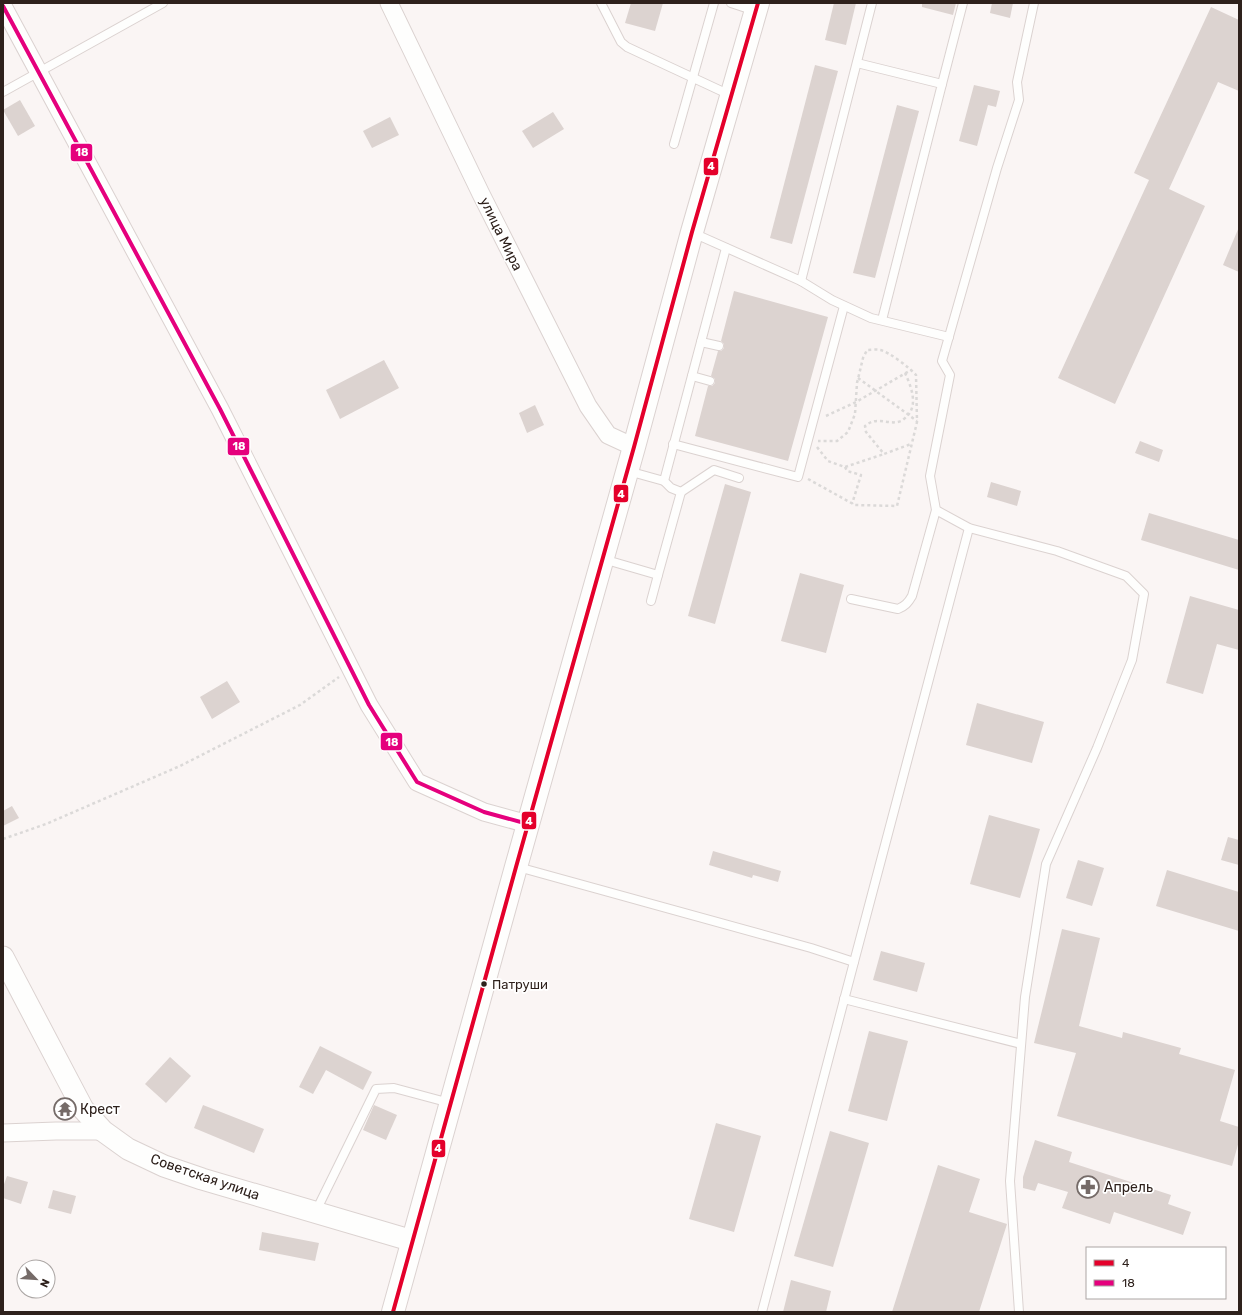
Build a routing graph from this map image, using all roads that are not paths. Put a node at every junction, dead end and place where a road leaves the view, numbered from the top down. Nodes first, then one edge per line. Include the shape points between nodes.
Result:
1 (162, 3) edge
2 (389, 3) edge
3 (601, 3) edge
4 (714, 3) edge
5 (731, 3) edge
6 (872, 3) edge
7 (963, 3) edge
8 (1034, 3) edge
9 (3, 6) edge
10 (757, 7) edge
11 (857, 62) junction
12 (39, 72) junction
13 (692, 77) junction
14 (942, 84) junction
15 (3, 92) edge
16 (731, 95) junction
17 (674, 144) dead end
18 (692, 232) junction
19 (726, 248) junction
20 (801, 281) junction
21 (844, 306) junction
22 (882, 320) junction
23 (949, 337) junction
24 (701, 342) junction
25 (719, 346) dead end
26 (692, 376) junction
27 (710, 381) dead end
28 (673, 444) junction
29 (634, 447) junction
30 (627, 471) junction
31 (738, 478) dead end
32 (664, 481) junction
33 (681, 492) junction
34 (936, 510) junction
35 (969, 528) junction
36 (602, 559) junction
37 (658, 575) junction
38 (851, 599) dead end
39 (652, 601) dead end
40 (528, 824) junction
41 (516, 867) junction
42 (3, 957) edge
43 (854, 962) junction
44 (844, 999) junction
45 (1021, 1044) junction
46 (451, 1103) junction
47 (103, 1131) junction
48 (3, 1133) edge
49 (315, 1212) junction
50 (413, 1241) junction
51 (393, 1312) edge
52 (762, 1312) edge
53 (1019, 1312) edge

1 - 12 lane
2 - 29 street, улица Мира via 588,406 608,435
3 - 13 lane via 627,47
4 - 13 lane
5 - 10 lane
6 - 11 lane
7 - 14 lane
8 - 23 lane via 1017,82 1019,100
9 - 12 street
10 - 16 main road
11 - 14 lane
11 - 20 lane
12 - 15 lane
12 - 40 street via 220,409 369,705 417,782 484,812
13 - 16 lane
13 - 17 lane
14 - 22 lane
16 - 18 main road
18 - 19 lane
18 - 29 main road
19 - 20 lane
19 - 24 lane
20 - 21 lane
21 - 22 lane
21 - 28 lane via 798,478
22 - 23 lane
23 - 34 lane via 942,361 950,375 930,476
24 - 25 lane
24 - 26 lane
26 - 27 lane
26 - 28 lane
28 - 32 lane
29 - 30 main road
30 - 32 lane
30 - 36 main road
31 - 33 lane via 714,470
32 - 33 lane via 671,488
33 - 37 lane
34 - 35 lane
34 - 38 lane via 909,602 898,609
35 - 43 lane
35 - 45 lane via 1057,551 1126,576 1144,594 1132,660 1046,864 1025,997
36 - 37 lane
36 - 40 main road
37 - 39 lane
40 - 41 main road
41 - 43 lane
41 - 46 main road
42 - 47 street, Советская улица via 83,1109
43 - 44 lane
44 - 45 lane
44 - 52 lane
45 - 53 lane via 1010,1181
46 - 49 lane via 394,1088 376,1089
46 - 50 main road
47 - 48 street
47 - 49 street, Советская улица via 128,1149 164,1166
49 - 50 street, Советская улица
50 - 51 main road

